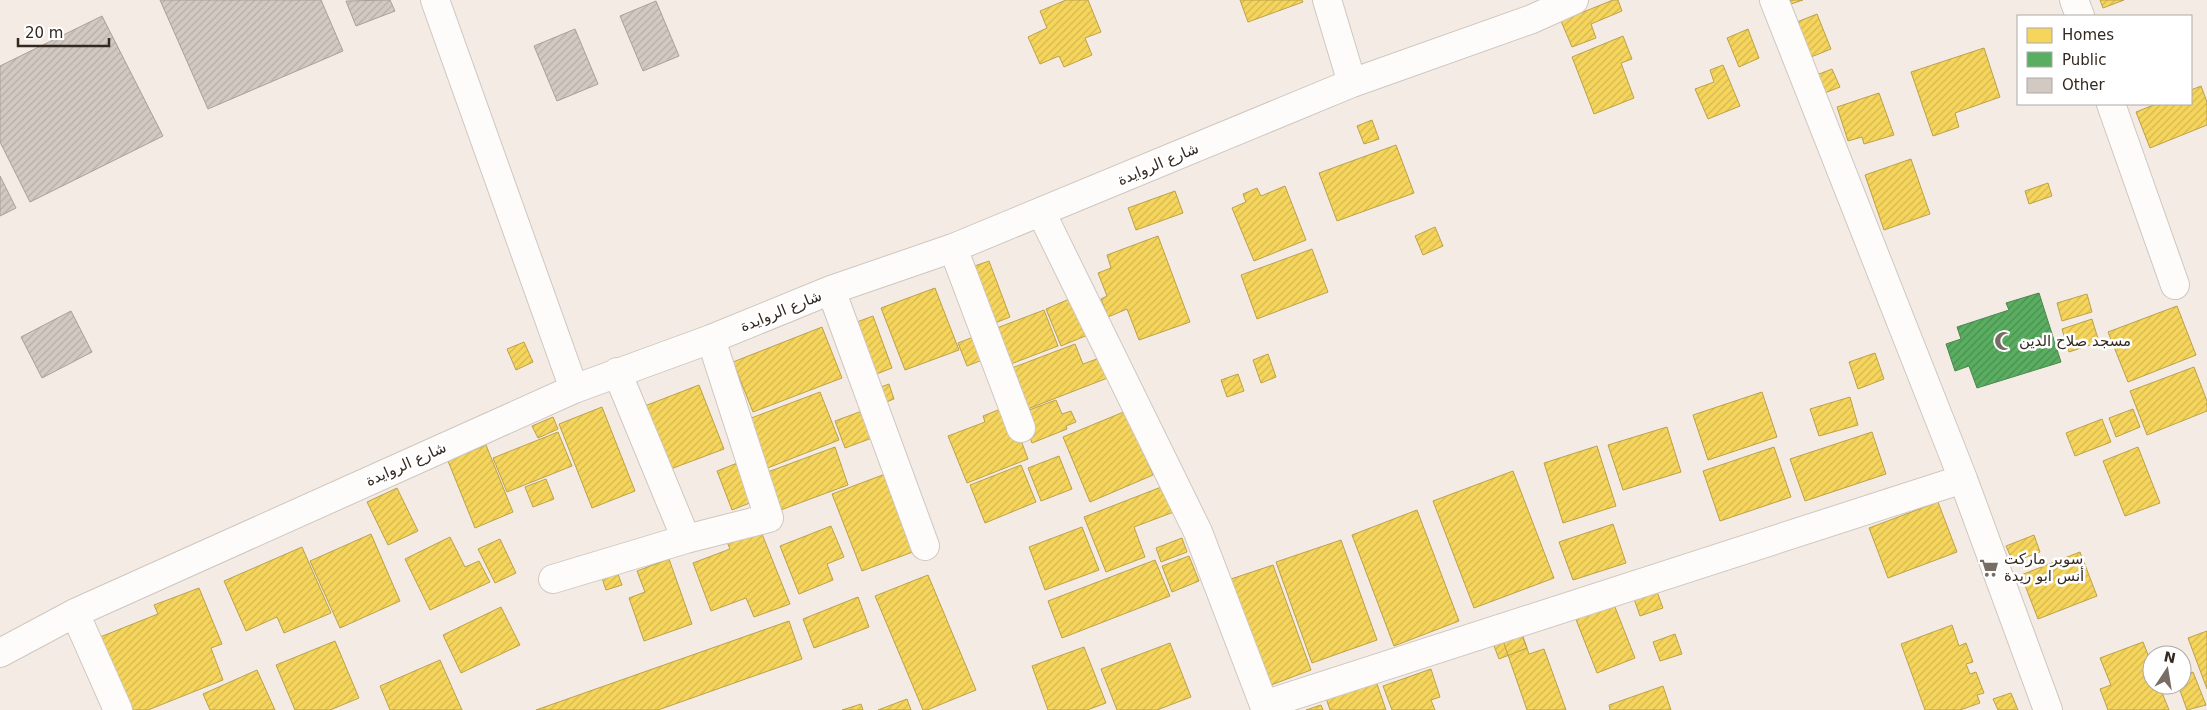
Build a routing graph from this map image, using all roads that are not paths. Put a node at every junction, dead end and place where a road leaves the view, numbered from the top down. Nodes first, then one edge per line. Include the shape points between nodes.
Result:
1 (435, 0) edge
2 (1327, 0) edge
3 (1574, 0) edge
4 (1774, 0) edge
5 (2074, 0) edge
6 (1529, 10) edge
7 (2080, 15) edge
8 (1352, 83) junction
9 (2111, 105) edge
10 (1041, 212) junction
11 (952, 248) junction
12 (2175, 285) dead end
13 (831, 290) junction
14 (711, 339) junction
15 (617, 372) junction
16 (574, 389) junction
17 (1021, 428) dead end
18 (1963, 479) junction
19 (686, 539) junction
20 (925, 546) dead end
21 (553, 579) dead end
22 (75, 613) junction
23 (0, 652) edge
24 (1260, 708) edge
25 (118, 710) edge
26 (2048, 710) edge

1 - 16 street
2 - 8 street
3 - 6 street, شارع الروايدة
4 - 18 street
5 - 7 street
6 - 8 street, شارع الروايدة
8 - 10 street, شارع الروايدة
9 - 12 street
10 - 11 street, شارع الروايدة
10 - 24 street via 1198,532
11 - 13 street, شارع الروايدة
11 - 17 street
13 - 14 street, شارع الروايدة
13 - 20 street
14 - 15 street, شارع الروايدة
14 - 19 street via 769,518
15 - 16 street, شارع الروايدة
15 - 19 street
16 - 22 street, شارع الروايدة
18 - 24 street
18 - 26 street
19 - 21 street
22 - 23 street, شارع الروايدة
22 - 25 street

